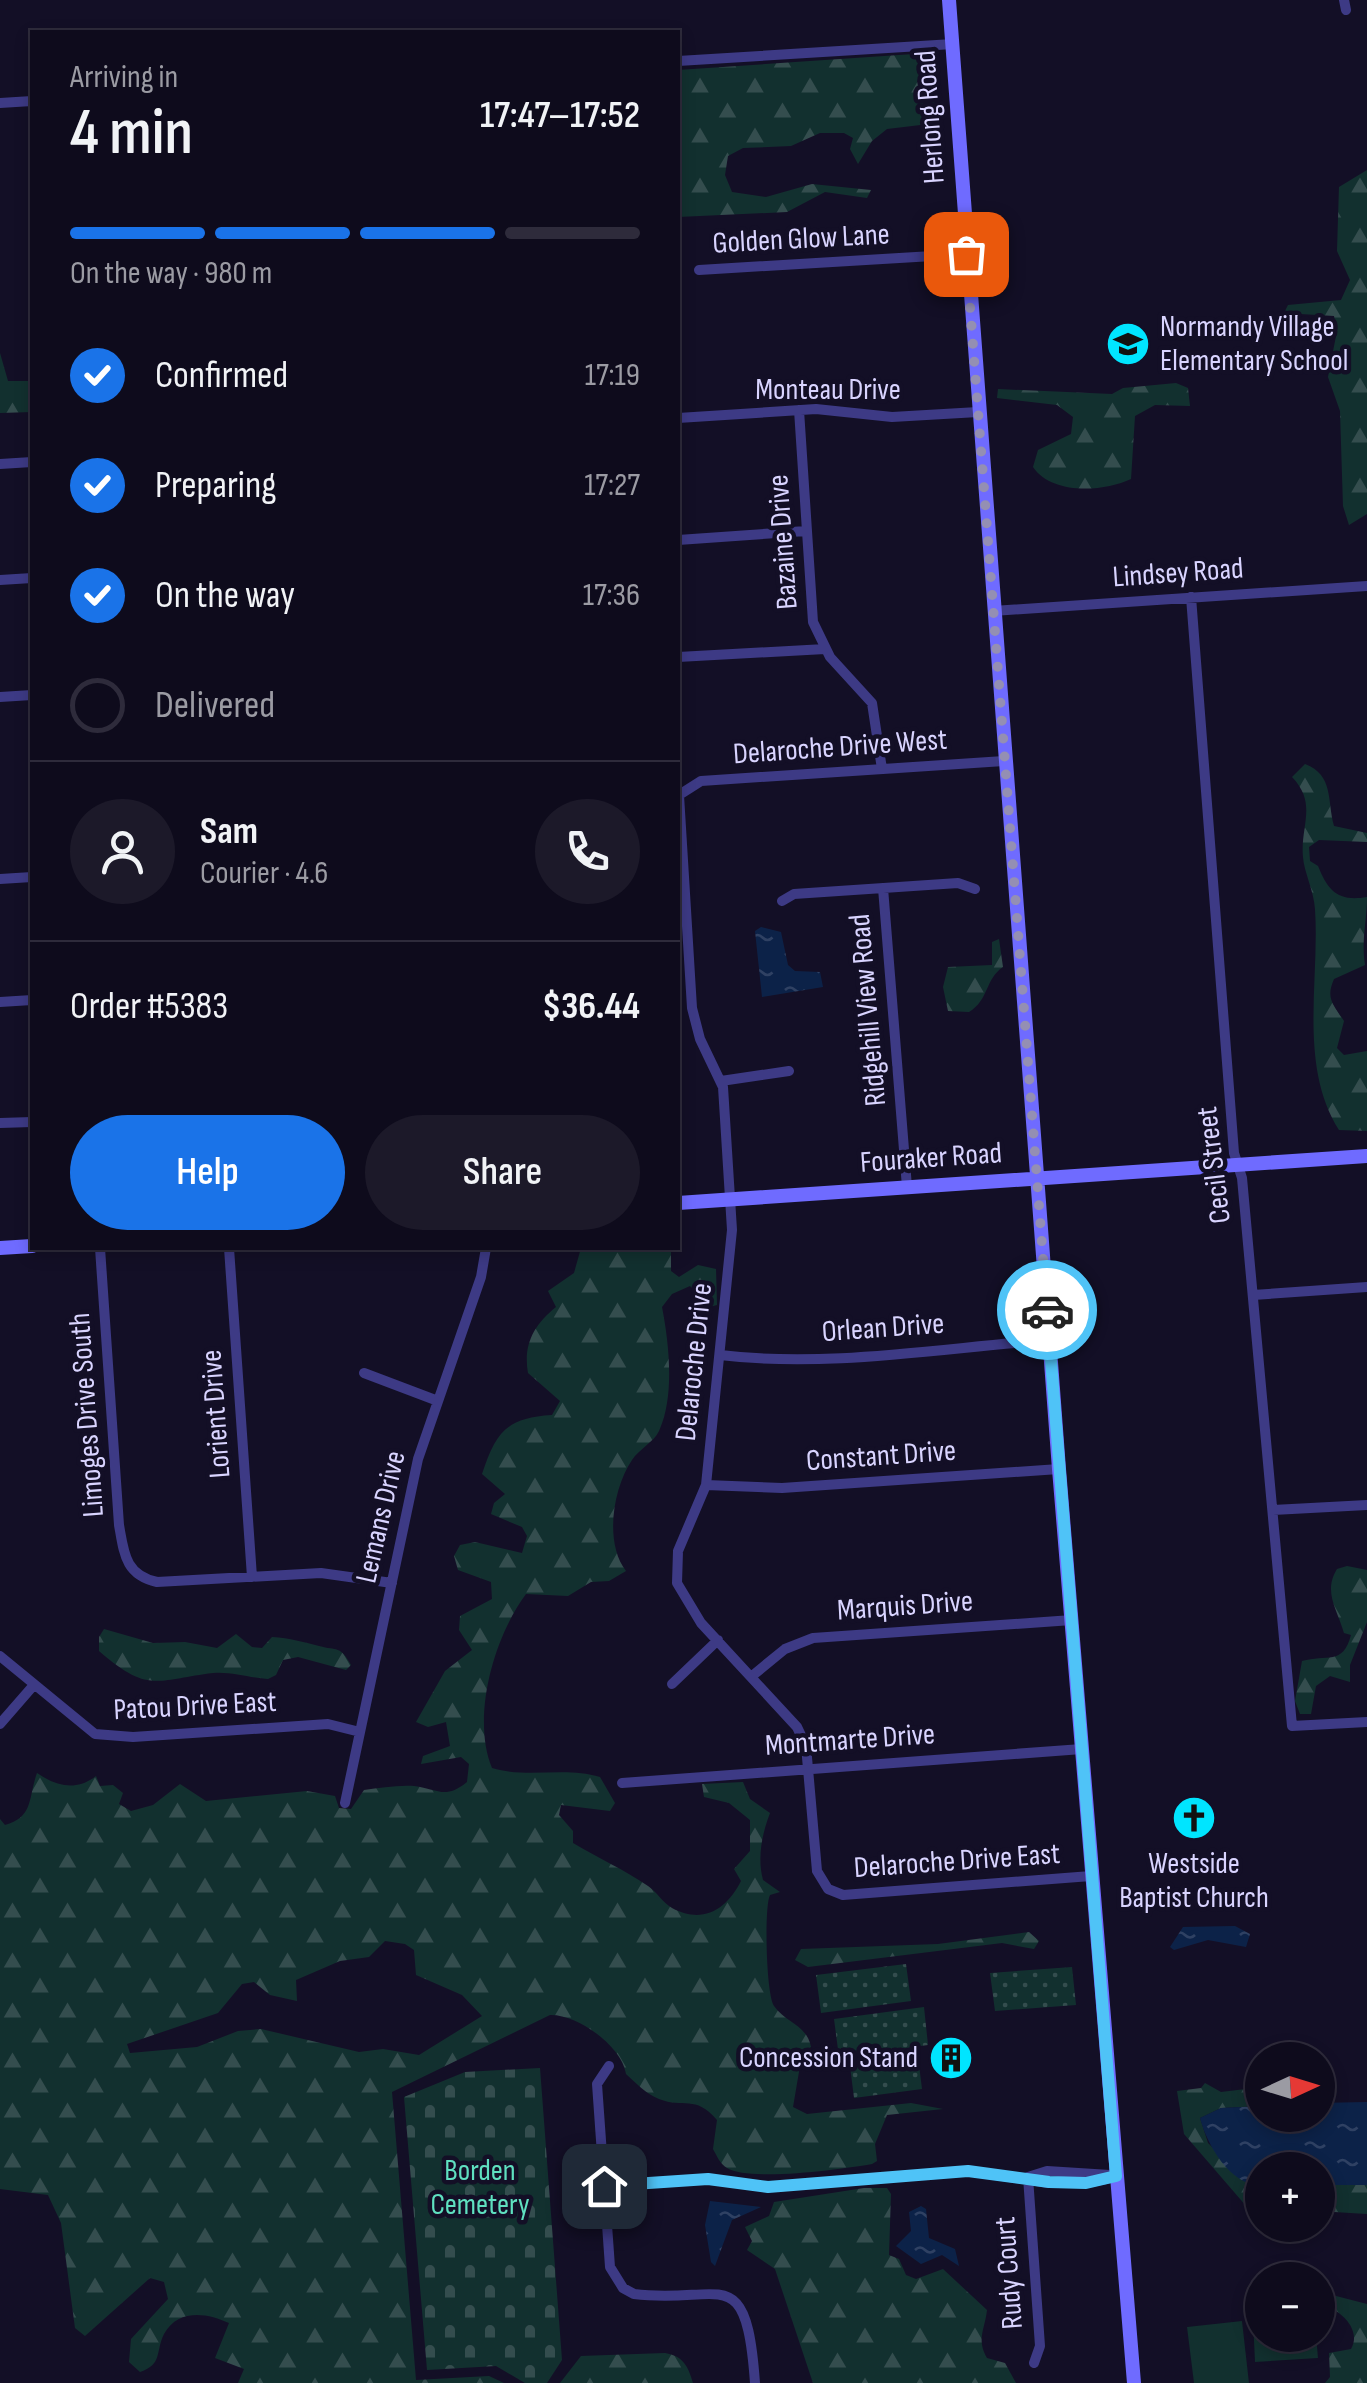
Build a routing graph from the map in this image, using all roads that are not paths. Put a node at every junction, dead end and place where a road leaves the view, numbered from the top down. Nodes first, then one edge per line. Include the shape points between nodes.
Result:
1 (949, 0) edge
2 (953, 44) junction
3 (680, 61) edge
4 (30, 101) edge
5 (0, 103) edge
6 (966, 254) junction
7 (699, 270) dead end
8 (799, 410) junction
9 (978, 412) junction
10 (680, 418) edge
11 (30, 462) edge
12 (0, 464) edge
13 (806, 531) junction
14 (680, 540) edge
15 (30, 578) edge
16 (0, 580) edge
17 (1367, 586) edge
18 (1191, 597) junction
19 (993, 612) junction
20 (825, 649) junction
21 (680, 657) edge
22 (30, 695) edge
23 (0, 698) edge
24 (1004, 761) junction
25 (882, 769) junction
26 (682, 791) joint
27 (680, 808) edge
28 (680, 850) edge
29 (30, 877) edge
30 (0, 879) edge
31 (882, 888) junction
32 (975, 888) dead end
33 (782, 902) dead end
34 (30, 1000) edge
35 (0, 1002) edge
36 (789, 1071) dead end
37 (721, 1081) junction
38 (30, 1122) edge
39 (0, 1123) edge
40 (1367, 1156) edge
41 (1238, 1165) junction
42 (1038, 1178) junction
43 (907, 1187) junction
44 (729, 1199) junction
45 (680, 1203) edge
46 (30, 1246) edge
47 (0, 1248) edge
48 (100, 1250) edge
49 (229, 1250) edge
50 (486, 1250) edge
51 (1367, 1288) edge
52 (1253, 1295) junction
53 (1049, 1340) junction
54 (720, 1355) junction
55 (364, 1374) dead end
56 (438, 1400) junction
57 (1059, 1469) junction
58 (706, 1485) junction
59 (1367, 1505) edge
60 (1272, 1510) junction
61 (252, 1576) junction
62 (392, 1583) junction
63 (1072, 1620) junction
64 (718, 1640) junction
65 (0, 1656) edge
66 (752, 1676) junction
67 (672, 1684) dead end
68 (34, 1686) junction
69 (1367, 1722) edge
70 (0, 1724) edge
71 (360, 1732) junction
72 (1082, 1749) junction
73 (808, 1768) junction
74 (622, 1783) dead end
75 (346, 1803) dead end
76 (1091, 1876) junction
77 (828, 1890) joint
78 (609, 2066) dead end
79 (1116, 2176) junction
80 (1028, 2178) junction
81 (604, 2186) junction
82 (1034, 2363) dead end
83 (755, 2383) edge
84 (1134, 2383) edge

1 - 2 street, Herlong Road
2 - 3 street
2 - 6 street, Herlong Road
4 - 5 street
6 - 7 street, Golden Glow Lane
6 - 9 street, Herlong Road
8 - 9 street, Monteau Drive via 892,417
8 - 10 street, Monteau Drive
8 - 13 street, Bazaine Drive
9 - 19 street, Herlong Road
11 - 12 street
13 - 14 street
13 - 20 street, Bazaine Drive via 812,613
15 - 16 street
17 - 18 street, Lindsey Road
18 - 19 street, Lindsey Road
18 - 41 street, Cecil Street
19 - 24 street, Herlong Road
20 - 21 street
20 - 25 street, Bazaine Drive via 872,703
22 - 23 street
24 - 25 street, Delaroche Drive West
24 - 42 street, Herlong Road
25 - 26 street, Delaroche Drive West via 701,781
26 - 27 street, Delaroche Drive
28 - 37 street, Delaroche Drive via 692,1008
29 - 30 street
31 - 32 street
31 - 33 street via 794,894
31 - 43 street, Ridgehill View Road
34 - 35 street
36 - 37 street
37 - 44 street, Delaroche Drive
38 - 39 street
40 - 41 street, Fouraker Road
41 - 42 street, Fouraker Road
41 - 52 street, Cecil Street
42 - 43 street, Fouraker Road
42 - 53 street, Herlong Road
43 - 44 street, Fouraker Road
44 - 45 street, Fouraker Road
44 - 54 street, Delaroche Drive
46 - 47 street
48 - 61 street, Limoges Drive South via 124,1558 156,1582
49 - 61 street, Lorient Drive
50 - 56 street, Lemans Drive
51 - 52 street
52 - 60 street, Cecil Street
53 - 54 street, Orlean Drive via 796,1359
53 - 57 street, Herlong Road
54 - 58 street, Delaroche Drive
55 - 56 street
56 - 62 street, Lemans Drive via 418,1459
57 - 58 street, Constant Drive via 782,1488
57 - 63 street, Herlong Road
58 - 64 street, Delaroche Drive via 680,1544 676,1572 682,1596
59 - 60 street
60 - 69 street, Cecil Street via 1292,1726
61 - 62 street via 322,1573
62 - 71 street, Lemans Drive
63 - 66 street, Marquis Drive via 813,1638
63 - 72 street, Herlong Road
64 - 66 street, Delaroche Drive
64 - 67 street
65 - 68 street, Patou Drive East
66 - 73 street, Delaroche Drive via 797,1727
68 - 70 street
68 - 71 street, Patou Drive East via 82,1727 108,1737 328,1724
71 - 75 street, Lemans Drive
72 - 73 street, Montmarte Drive
72 - 76 street, Herlong Road
73 - 74 street, Montmarte Drive
73 - 77 street, Delaroche Drive via 817,1871
76 - 77 street, Delaroche Drive East via 843,1895
76 - 79 street, Herlong Road
78 - 81 street via 597,2084
79 - 80 street via 1047,2171
79 - 84 street, Herlong Road
80 - 81 street via 968,2171 768,2187 708,2179
80 - 82 street, Rudy Court via 1040,2346
81 - 83 street via 614,2278 634,2294 708,2291 728,2298 750,2328

